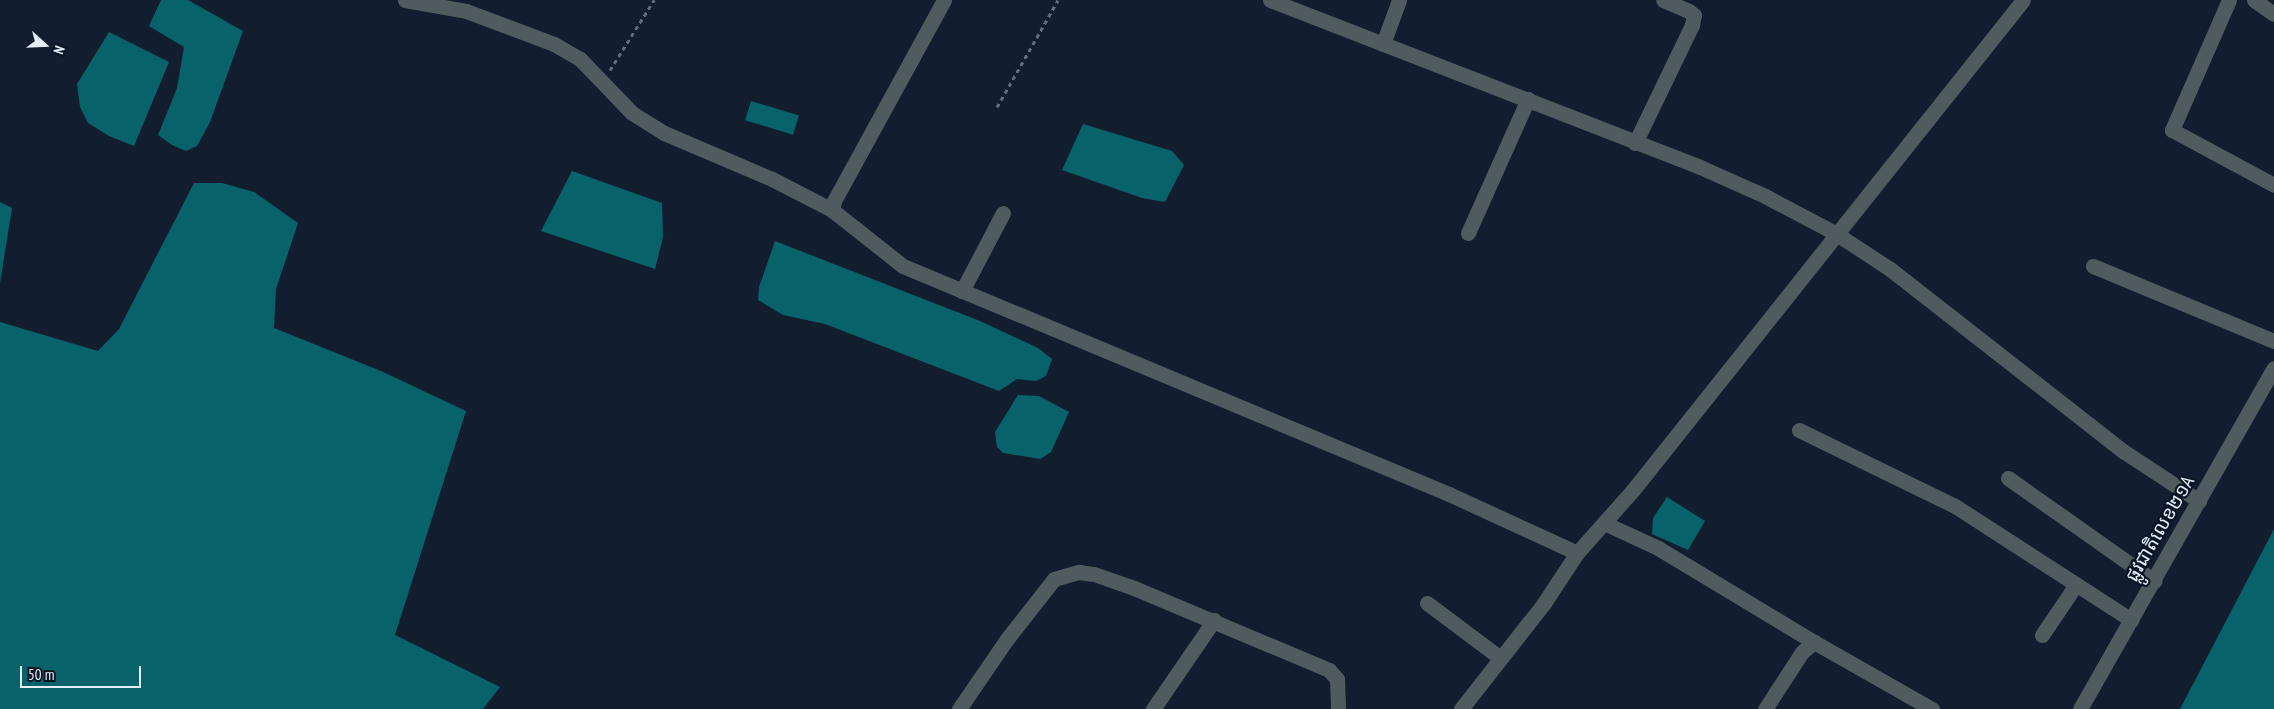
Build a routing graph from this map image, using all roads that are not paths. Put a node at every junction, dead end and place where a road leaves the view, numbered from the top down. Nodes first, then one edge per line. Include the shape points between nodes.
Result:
1 (405, 0) edge
2 (944, 0) edge
3 (1270, 0) edge
4 (1399, 0) edge
5 (1663, 0) edge
6 (2023, 0) edge
7 (2230, 0) edge
8 (2254, 0) edge
9 (2274, 14) edge
10 (1383, 44) junction
11 (1528, 99) junction
12 (1635, 143) junction
13 (2274, 185) edge
14 (832, 210) junction
15 (1003, 213) dead end
16 (1468, 233) dead end
17 (1835, 233) junction
18 (2092, 266) dead end
19 (962, 291) junction
20 (2274, 341) edge
21 (2274, 368) edge
22 (1799, 430) dead end
23 (2008, 478) dead end
24 (2199, 501) junction
25 (1604, 523) junction
26 (1577, 553) junction
27 (2154, 581) junction
28 (2075, 586) junction
29 (1427, 603) dead end
30 (1214, 620) junction
31 (2131, 620) junction
32 (2042, 635) dead end
33 (1814, 642) junction
34 (1500, 657) junction
35 (1926, 707) edge
36 (959, 709) edge
37 (1153, 709) edge
38 (1338, 709) edge
39 (1461, 709) edge
40 (1765, 709) edge
41 (2080, 709) edge

1 - 14 street via 466,11 554,44 580,59 632,113 664,132 772,179
2 - 14 street
3 - 10 street
4 - 10 street
5 - 12 street via 1694,15
6 - 17 street
7 - 13 street via 2172,130 2186,141
8 - 9 street
10 - 11 street
11 - 12 street
11 - 16 street
12 - 17 street via 1765,196
14 - 19 street via 903,266
15 - 19 street
17 - 24 street via 1890,269 2123,451
17 - 25 street
18 - 20 street
19 - 26 street via 1449,494
21 - 24 street, ផ្លូវជាតិលេខ២១A
22 - 28 street via 1955,506
23 - 27 street
24 - 27 street, ផ្លូវជាតិលេខ២១A
25 - 26 street
25 - 33 street via 1658,548
26 - 34 street via 1544,603
27 - 31 street, ផ្លូវជាតិលេខ២១A
28 - 31 street
28 - 32 street
29 - 34 street
30 - 36 street via 1094,574 1066,574 1054,579 1007,639
30 - 37 street
30 - 38 street via 1329,670 1337,679
31 - 41 street, ផ្លូវជាតិលេខ២១A
33 - 35 street
33 - 40 street via 1802,652
34 - 39 street

